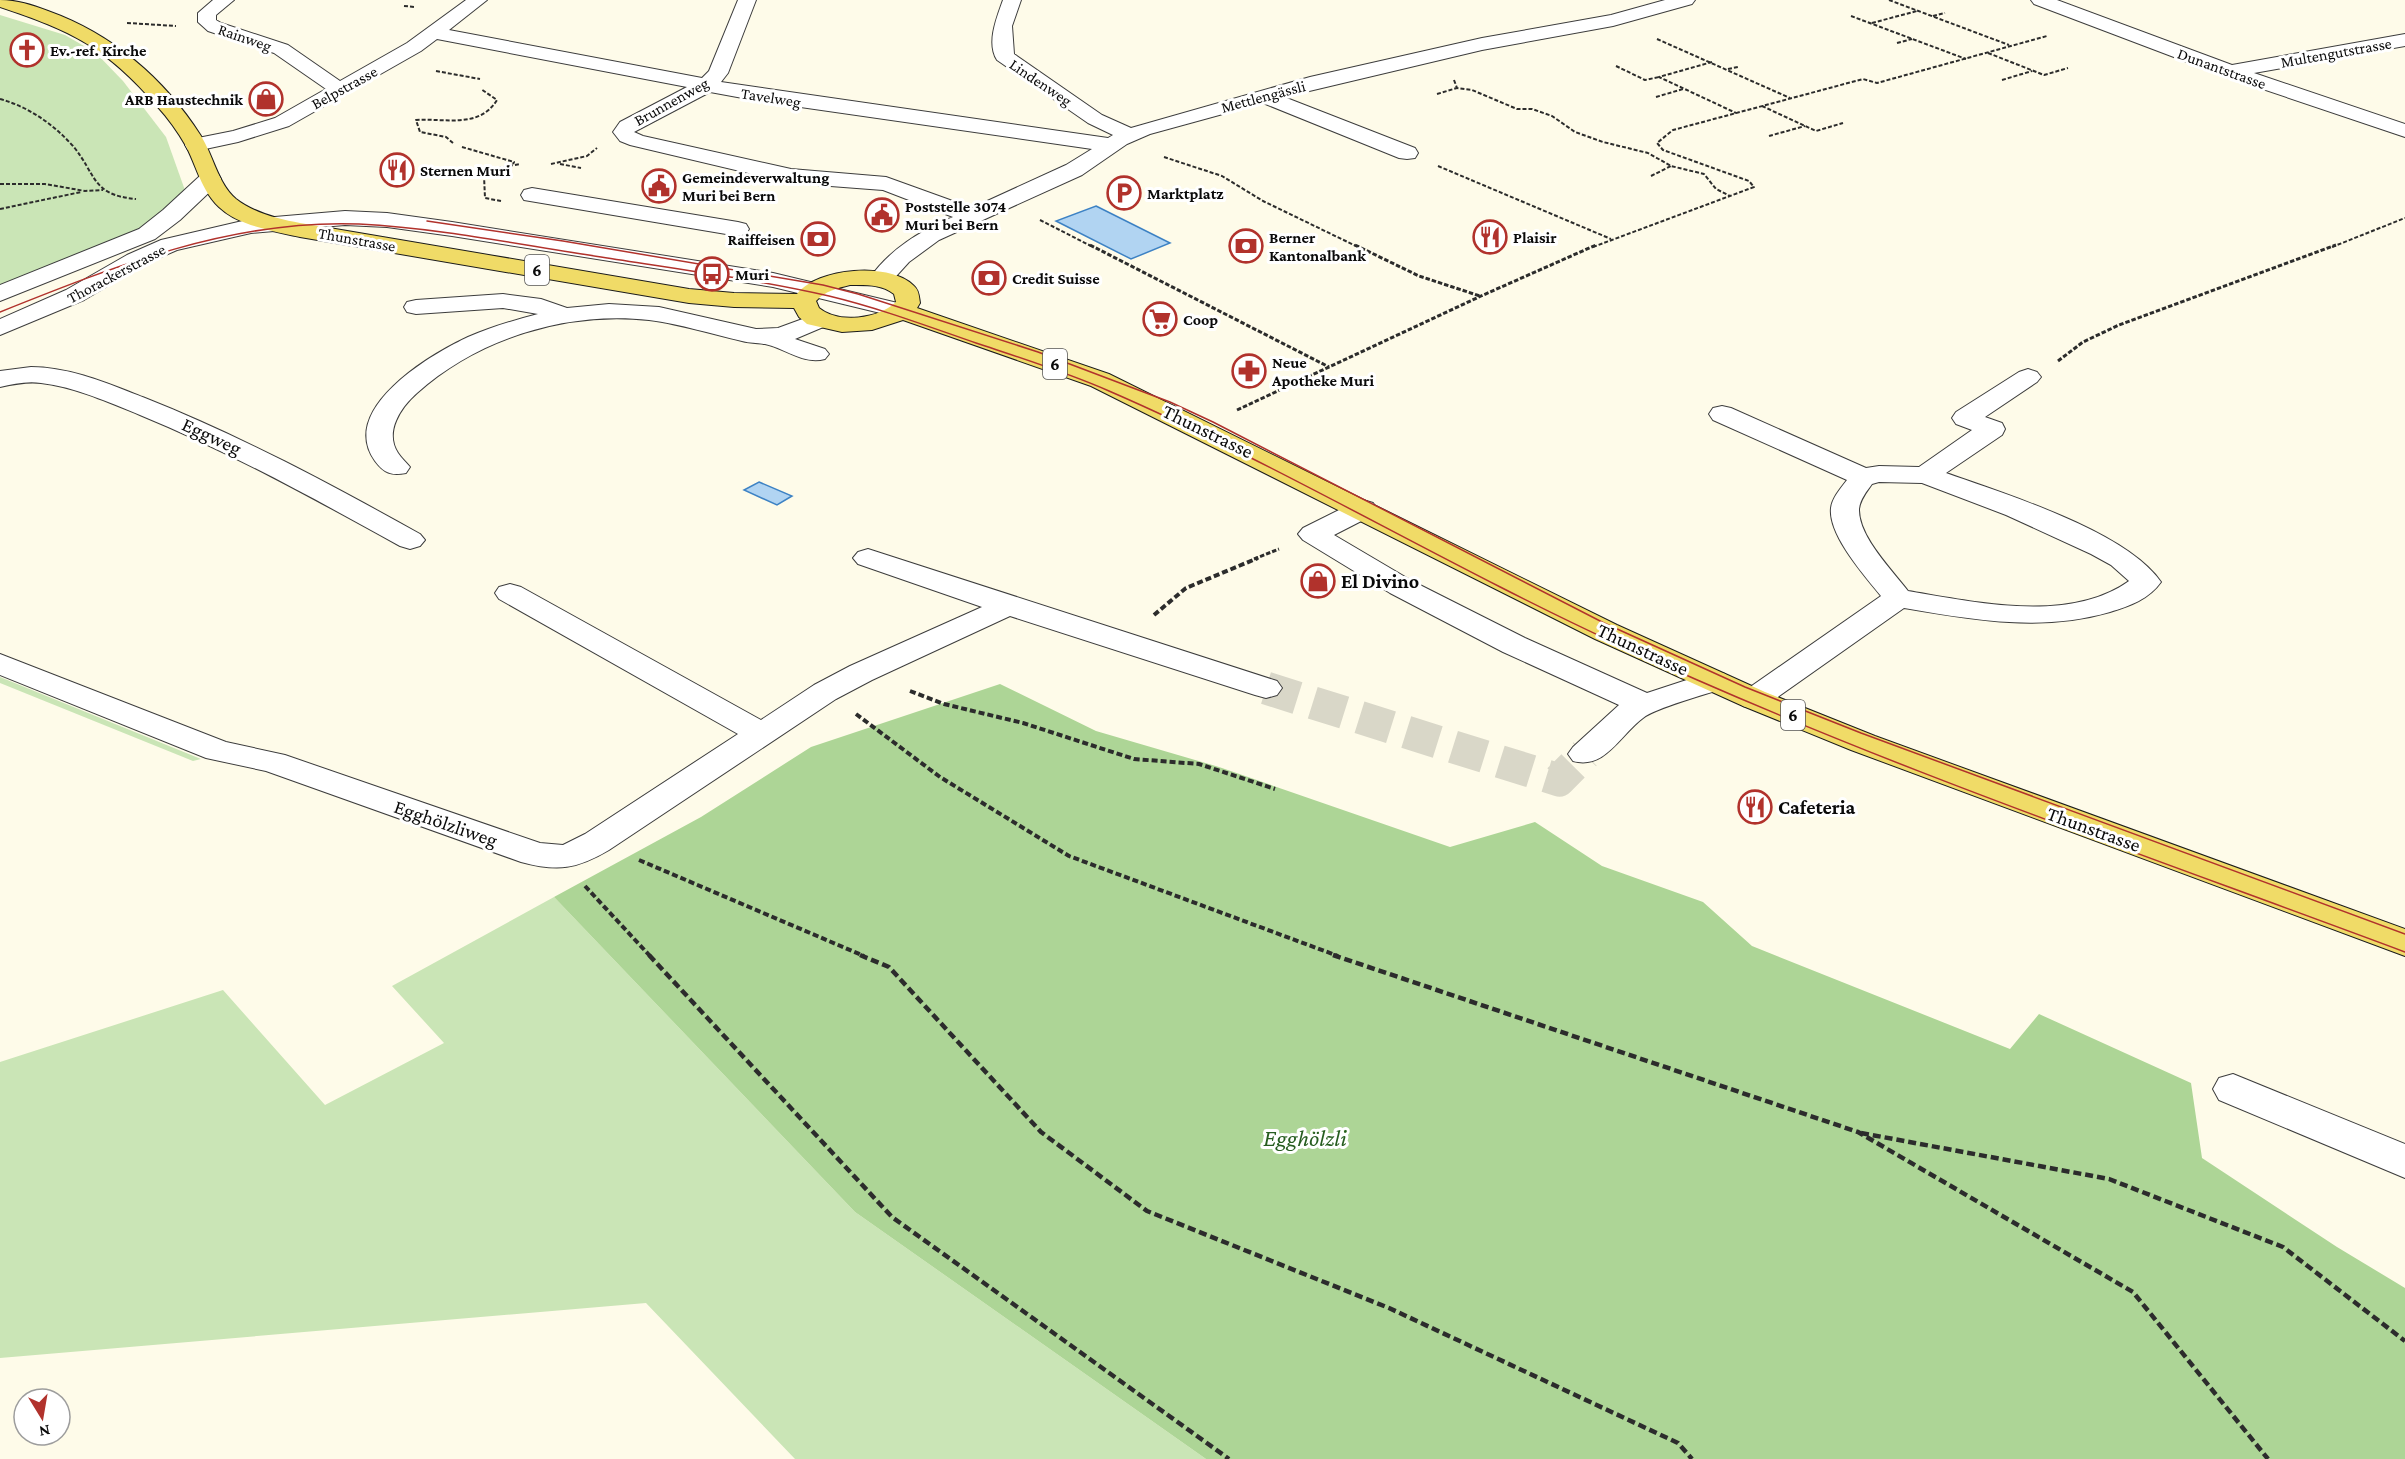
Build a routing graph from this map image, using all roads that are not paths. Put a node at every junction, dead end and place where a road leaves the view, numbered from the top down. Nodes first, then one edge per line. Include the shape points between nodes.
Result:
1 (225, 0) edge
2 (478, 0) edge
3 (747, 0) edge
4 (1012, 0) edge
5 (1682, 0) edge
6 (2040, 0) edge
7 (0, 1) edge
8 (434, 33) junction
9 (2405, 40) edge
10 (2231, 72) junction
11 (705, 86) junction
12 (340, 90) junction
13 (1264, 96) junction
14 (2405, 131) edge
15 (1130, 135) junction
16 (196, 145) junction
17 (1112, 145) junction
18 (1407, 153) road end
19 (210, 179) junction
20 (532, 195) dead end
21 (972, 216) junction
22 (272, 223) junction
23 (720, 248) dead end
24 (744, 253) dead end
25 (881, 279) junction
26 (811, 288) junction
27 (0, 294) edge
28 (416, 307) dead end
29 (901, 311) junction
30 (563, 315) junction
31 (0, 328) edge
32 (772, 336) junction
33 (816, 354) dead end
34 (2028, 377) road end
35 (0, 379) edge
36 (1722, 414) dead end
37 (396, 467) dead end
38 (1925, 475) junction
39 (1863, 477) junction
40 (1362, 509) junction
41 (410, 540) dead end
42 (868, 558) dead end
43 (510, 593) dead end
44 (1898, 598) junction
45 (1008, 606) junction
46 (0, 664) edge
47 (1714, 681) junction
48 (1266, 688) tunnel mouth
49 (1754, 699) junction
50 (1646, 705) junction
51 (760, 733) junction
52 (1585, 754) tunnel mouth
53 (2405, 943) edge
54 (2233, 1089) dead end
55 (2405, 1162) edge

1 - 12 street, Rainweg via 207,12 207,22 213,27 276,46
2 - 8 street, Belpstrasse
3 - 11 street, Brunnenweg via 718,73
4 - 15 street, Lindenweg via 1003,27 1004,56 1095,119
5 - 13 street, Mettlengässli via 1613,20 1482,44
6 - 10 street, Dunantstrasse
7 - 16 main road, Thunstrasse / 6 via 54,20 106,45 164,102
8 - 11 street, Tavelweg
8 - 12 street, Belpstrasse
9 - 10 street, Multengutstrasse
10 - 14 street, Dunantstrasse
11 - 17 street, Tavelweg
11 - 21 street, Brunnenweg via 622,132 637,141 791,176 886,184
12 - 16 street, Belpstrasse via 282,122
13 - 15 street, Mettlengässli
13 - 18 street
15 - 17 street, Mettlengässli
16 - 19 main road, Thunstrasse / 6
17 - 21 street, Mettlengässli via 1074,170
19 - 22 main road, Thunstrasse / 6 via 226,202 247,215
19 - 27 street via 147,234
20 - 23 street via 738,229
21 - 25 street, Mettlengässli via 918,244
22 - 26 main road, Thunstrasse / 6 via 689,296 734,300
22 - 31 street, Thorackerstrasse via 169,245 75,295
24 - 26 street
25 - 26 main road via 840,280
25 - 29 main road via 906,291 908,303
26 - 29 main road via 845,325 888,318
26 - 32 street
28 - 30 street via 503,302 541,306
29 - 40 main road, Thunstrasse / 6 via 1100,380
30 - 32 street via 643,312 746,335
30 - 37 street via 463,348 407,387 391,403 381,427 384,453
32 - 33 street
34 - 38 street via 1965,418 1992,429
35 - 41 street, Eggweg via 39,375 79,383 173,418 292,474
36 - 39 street
38 - 39 street
38 - 44 street via 2027,512 2109,551 2128,563 2146,582 2139,591 2093,609 2064,615 2029,616
39 - 44 street via 1845,510 1851,533
40 - 47 main road, Thunstrasse / 6 via 1606,632
40 - 50 street via 1313,534 1432,603
42 - 45 street
43 - 51 street
44 - 49 street
45 - 48 street
45 - 51 street via 861,673
46 - 51 street, Egghölzliweg via 218,751 273,762 534,854 560,859 597,842
47 - 49 main road, Thunstrasse / 6
47 - 50 street
49 - 53 main road, Thunstrasse / 6
50 - 52 street via 1634,709
54 - 55 street

